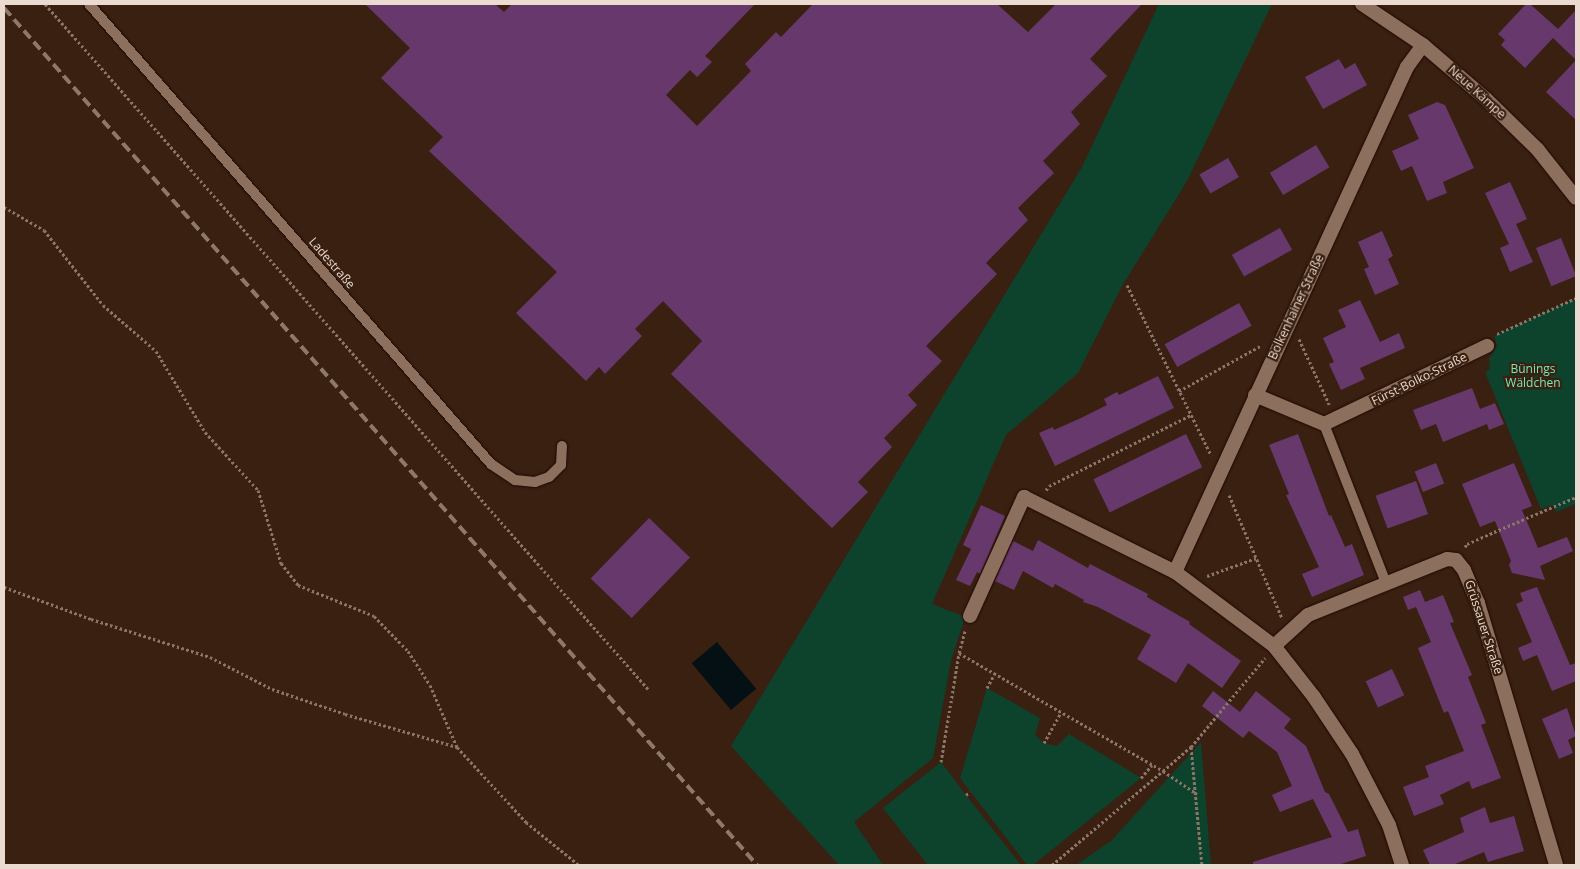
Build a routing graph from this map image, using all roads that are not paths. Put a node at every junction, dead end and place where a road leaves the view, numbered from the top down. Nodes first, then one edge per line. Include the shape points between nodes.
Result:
1 (89, 4) edge
2 (1362, 4) edge
3 (1423, 45) junction
4 (1576, 198) edge
5 (1487, 346) road end
6 (1256, 395) junction
7 (1324, 424) junction
8 (562, 446) dead end
9 (1176, 572) junction
10 (1386, 583) junction
11 (970, 616) road end
12 (1274, 646) junction
13 (1402, 865) edge
14 (1556, 865) edge

1 - 8 lane, Ladestraße via 491,464 516,480 535,482 550,478 561,464
2 - 3 street, Neue Kämpe
3 - 4 street, Neue Kämpe via 1486,99 1538,150
3 - 6 street, Bolkenhainer Straße via 1406,67
5 - 7 street, Fürst-Bolko-Straße
6 - 7 street
6 - 9 street, Bolkenhainer Straße
7 - 10 lane
9 - 11 street via 1024,497
9 - 12 street
10 - 12 street via 1308,615
10 - 14 street, Grüssauer Straße via 1447,558 1456,560 1464,570 1478,603
12 - 13 street via 1314,697 1352,754 1389,825

